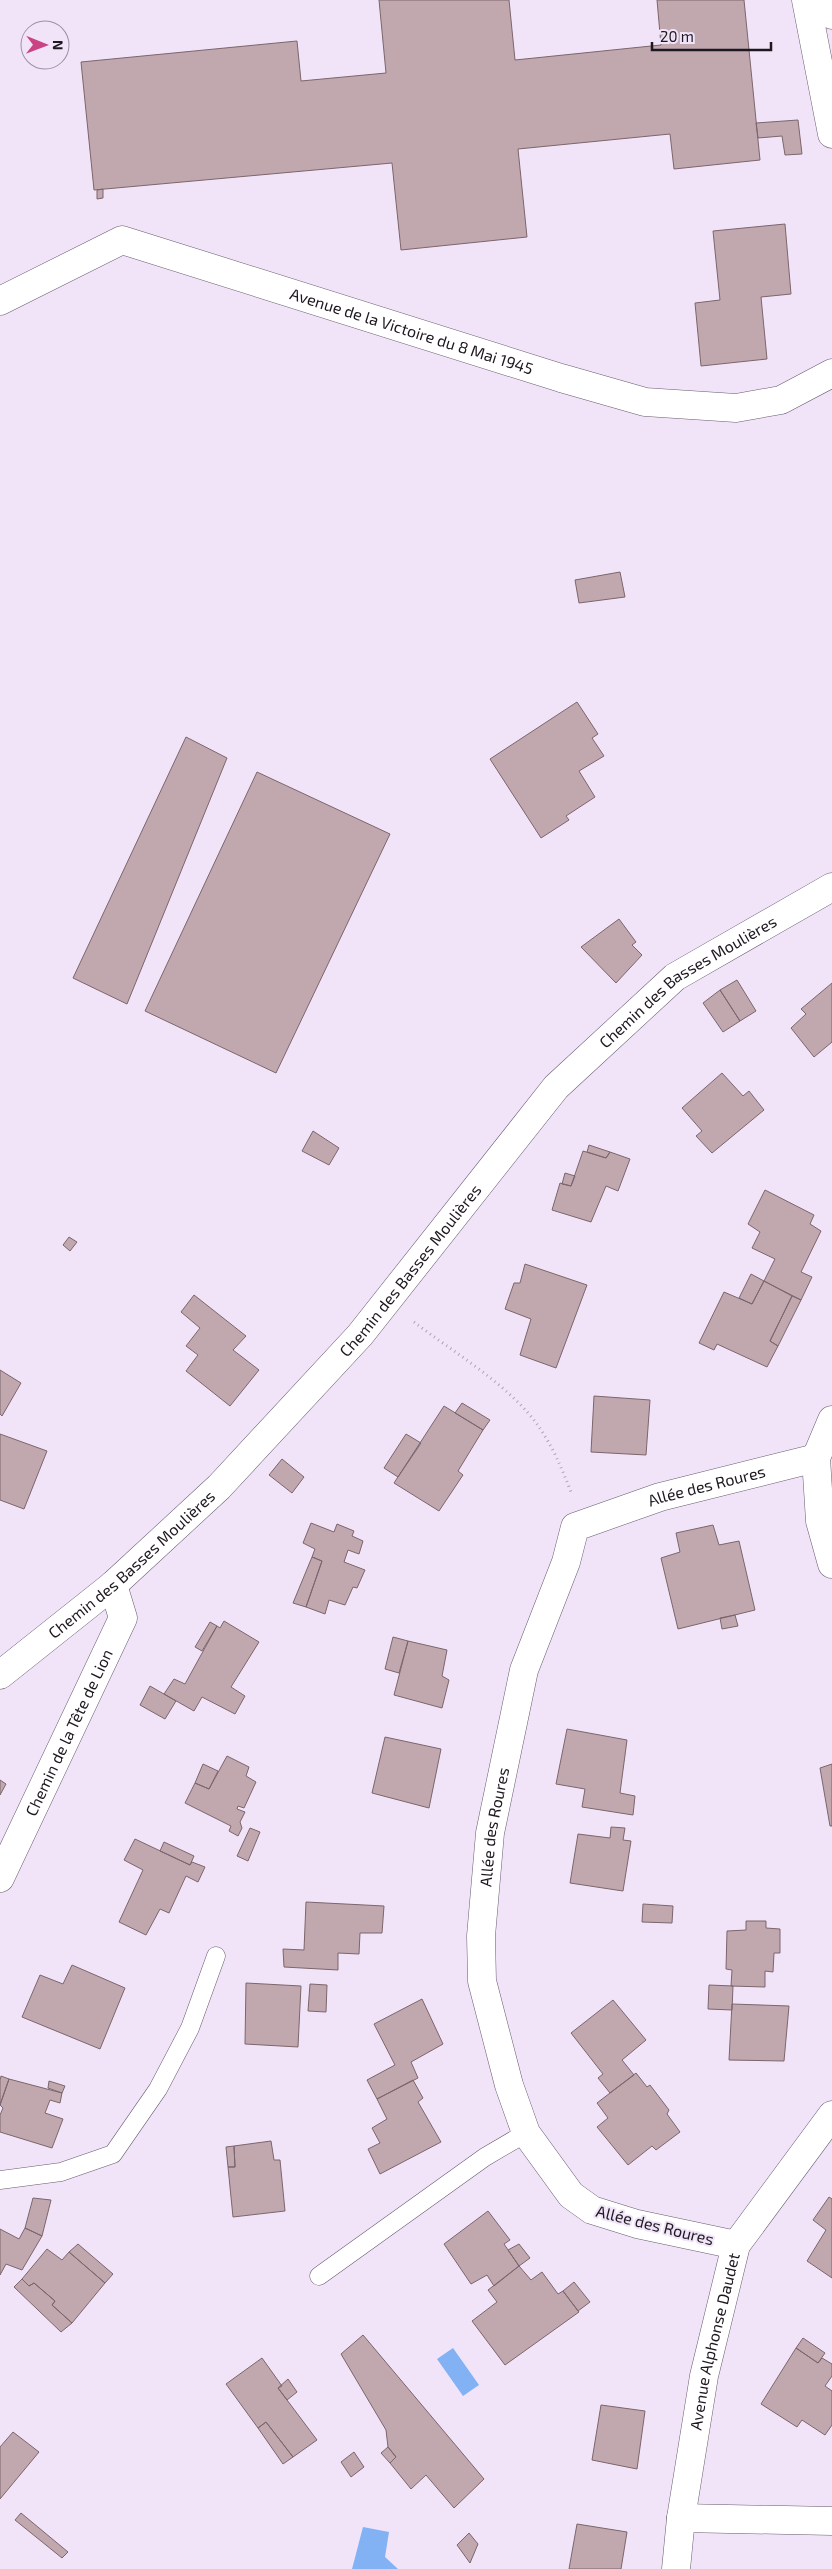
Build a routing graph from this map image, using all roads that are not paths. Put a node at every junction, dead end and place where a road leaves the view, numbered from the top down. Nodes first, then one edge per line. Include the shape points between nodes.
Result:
1 (806, 0) edge
2 (828, 0) edge
3 (832, 15) edge
4 (832, 134) edge
5 (0, 301) edge
6 (832, 374) edge
7 (832, 887) edge
8 (832, 1420) edge
9 (816, 1458) junction
10 (832, 1564) edge
11 (114, 1585) junction
12 (0, 1675) edge
13 (0, 1878) edge
14 (216, 1956) dead end
15 (832, 2115) edge
16 (526, 2133) junction
17 (0, 2180) edge
18 (736, 2245) junction
19 (319, 2276) dead end
20 (681, 2518) junction
21 (832, 2521) edge
22 (676, 2569) edge

1 - 4 street
2 - 3 street
5 - 6 street, Avenue de la Victoire du 8 Mai 1945 via 122,240 645,402 736,408 781,400
7 - 11 street, Chemin des Basses Moulières via 675,977 556,1087 360,1335 219,1487
8 - 9 street
9 - 10 street via 820,1521
9 - 16 street, Allée des Roures via 660,1497 575,1527 566,1562 524,1670 490,1833 480,1936 482,1981 509,2085
11 - 12 street, Chemin des Basses Moulières
11 - 13 street, Chemin de la Tête de Lion via 123,1618
14 - 17 lane via 190,2028 158,2089 113,2154 61,2172
15 - 18 street, Avenue Alphonse Daudet
16 - 18 street, Allée des Roures via 571,2195 592,2210 637,2224
16 - 19 lane via 485,2157
18 - 20 street, Avenue Alphonse Daudet via 704,2376
20 - 21 street
20 - 22 street, Avenue Alphonse Daudet

